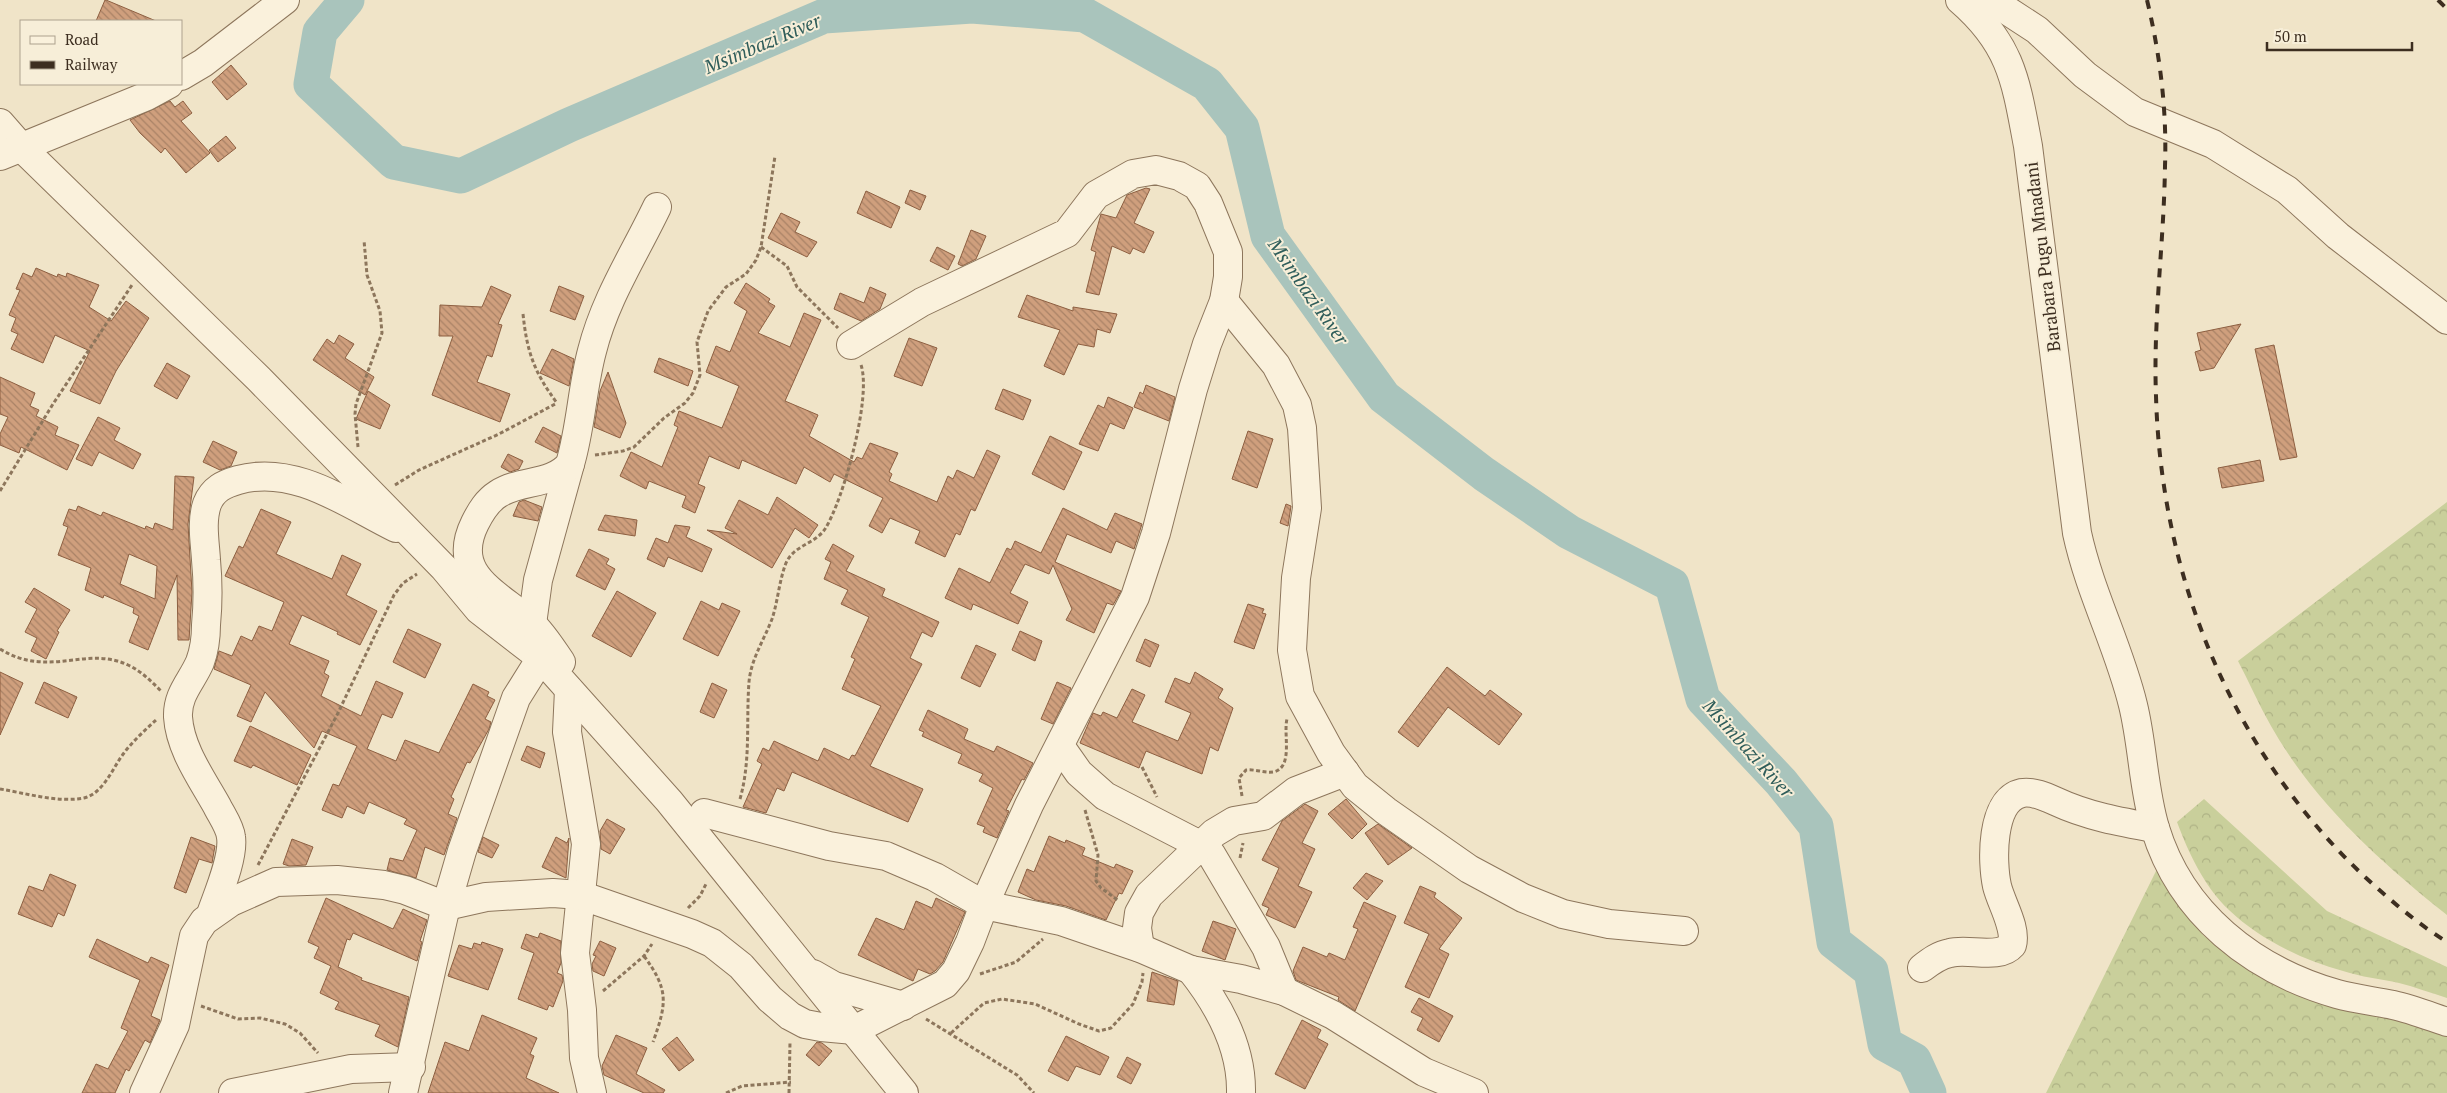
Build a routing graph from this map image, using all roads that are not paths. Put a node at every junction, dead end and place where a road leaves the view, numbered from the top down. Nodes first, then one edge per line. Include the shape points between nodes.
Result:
1 (285, 0) edge
2 (1960, 0) edge
3 (2001, 3) edge
4 (182, 75) edge
5 (167, 85) edge
6 (0, 123) edge
7 (11, 151) edge
8 (656, 208) dead end
9 (1224, 301) junction
10 (2447, 320) edge
11 (851, 345) road end
12 (570, 464) junction
13 (415, 538) junction
14 (532, 624) junction
15 (541, 658) junction
16 (569, 690) junction
17 (1060, 746) junction
18 (1345, 772) junction
19 (704, 813) junction
20 (2155, 828) junction
21 (1200, 845) junction
22 (580, 895) junction
23 (984, 905) junction
24 (446, 906) junction
25 (211, 914) junction
26 (1684, 931) dead end
27 (1140, 948) junction
28 (1922, 968) dead end
29 (1191, 970) junction
30 (1284, 991) junction
31 (903, 1006) junction
32 (2447, 1022) edge
33 (854, 1030) junction
34 (410, 1067) junction
35 (144, 1093) edge
36 (233, 1093) edge
37 (403, 1093) edge
38 (592, 1093) edge
39 (904, 1093) edge
40 (1241, 1093) edge
41 (1474, 1093) edge

1 - 4 street via 204,63
2 - 20 street, Barabara Pugu Mnadani via 1997,39 2008,60 2020,104 2077,533 2089,580 2134,706
3 - 10 street via 2037,30 2085,75 2135,112 2213,144 2287,190 2338,236
5 - 7 street
6 - 7 street
7 - 13 street via 145,266
8 - 12 street via 610,295 592,350
9 - 11 street via 1228,252 1208,203 1197,186 1179,176 1156,170 1133,174 1096,195 1067,233 922,302
9 - 17 street via 1193,390 1156,533 1135,597
9 - 18 street via 1254,335 1284,379 1297,405 1302,428 1307,508 1296,578 1292,650 1300,696
12 - 14 street via 538,580
12 - 14 street via 552,478 516,486 498,494 482,507 470,533 466,556 473,572
13 - 15 street via 479,610
13 - 25 street via 296,479 272,475 250,476 223,484 207,504 204,518 207,603 203,650 176,711 188,753 232,838
14 - 19 street via 569,673
15 - 16 street
15 - 24 street via 516,698
16 - 22 street via 567,732 586,844
16 - 33 street via 670,801
17 - 21 street via 1080,773 1105,796
17 - 23 street via 1029,805
18 - 21 street via 1296,792 1263,816 1224,825
18 - 26 street via 1355,786 1432,845 1523,898 1563,914 1609,924
19 - 23 street via 829,846 886,856 927,873
19 - 31 street via 800,960 814,974 834,986
20 - 28 street via 2095,816 2033,794 2021,793 2005,808 1994,837 1997,887 2012,930 2012,945 2002,952 1950,952 1936,957
20 - 32 street, Barabara Pugu Mnadani via 2168,864 2189,898 2214,927 2250,954 2294,978 2328,991
21 - 27 street via 1149,895 1139,913
21 - 30 street via 1218,863 1266,947
22 - 24 street via 554,893 486,897
22 - 33 street via 712,943 790,1016 805,1024
22 - 38 street via 574,953 582,1010 584,1058
23 - 27 street via 1061,921
23 - 31 street via 970,942 946,984
24 - 25 street via 384,885 299,880 276,882
24 - 34 street
25 - 35 street via 194,936 175,1025
27 - 29 street
29 - 30 street
29 - 40 street via 1225,1020 1240,1068
30 - 41 street via 1333,1015 1424,1072
31 - 33 street
33 - 39 street
34 - 36 street via 386,1066 332,1072
34 - 37 street

